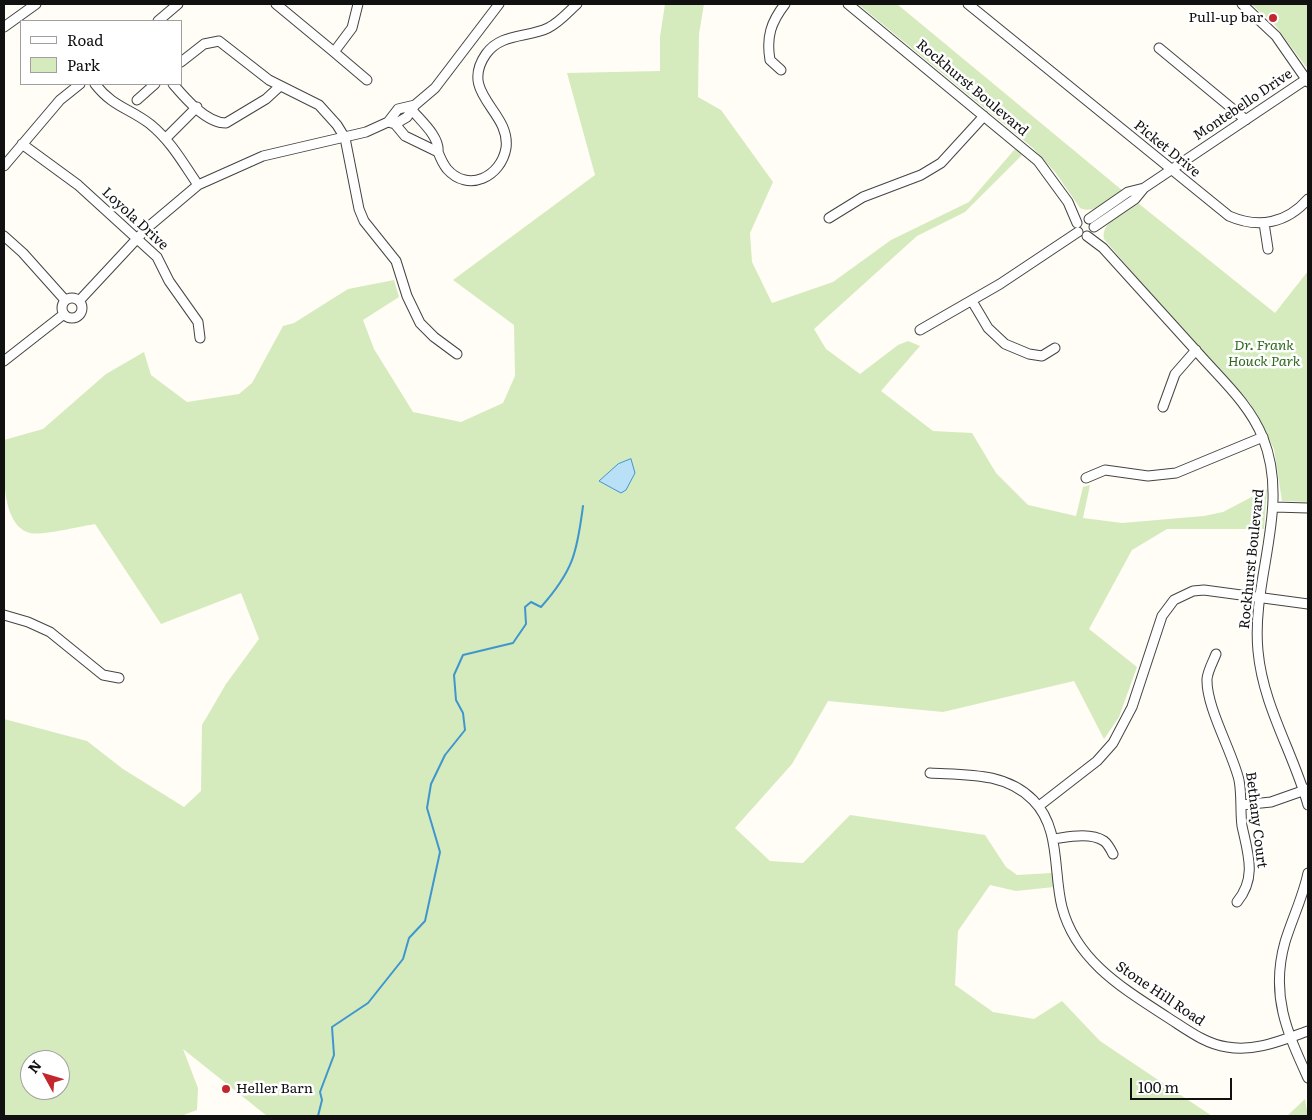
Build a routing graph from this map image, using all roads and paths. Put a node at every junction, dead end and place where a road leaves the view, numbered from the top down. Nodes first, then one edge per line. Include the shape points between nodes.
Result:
1 (36, 4) edge
2 (276, 4) edge
3 (358, 4) edge
4 (499, 4) edge
5 (577, 4) edge
6 (785, 4) edge
7 (848, 4) edge
8 (968, 4) edge
9 (1242, 4) edge
10 (171, 6) edge
11 (998, 14) dead end
12 (159, 20) edge
13 (991, 22) junction
14 (4, 27) edge
15 (1159, 48) dead end
16 (334, 52) junction
17 (182, 61) edge
18 (781, 70) dead end
19 (1067, 71) dead end
20 (1060, 79) junction
21 (1308, 79) edge
22 (367, 80) dead end
23 (79, 85) edge
24 (96, 85) edge
25 (153, 85) edge
26 (174, 85) edge
27 (279, 87) junction
28 (136, 100) dead end
29 (197, 107) junction
30 (414, 108) junction
31 (984, 116) junction
32 (1246, 120) junction
33 (392, 123) junction
34 (166, 138) junction
35 (345, 138) junction
36 (22, 144) junction
37 (438, 152) junction
38 (4, 166) edge
39 (1171, 170) junction
40 (198, 185) junction
41 (1308, 199) edge
42 (828, 218) dead end
43 (1264, 223) junction
44 (1086, 226) junction
45 (4, 236) edge
46 (137, 238) junction
47 (1268, 249) dead end
48 (65, 300) junction
49 (79, 301) junction
50 (972, 301) junction
51 (64, 314) junction
52 (920, 330) dead end
53 (200, 338) dead end
54 (1055, 348) dead end
55 (1196, 350) junction
56 (457, 354) dead end
57 (4, 361) edge
58 (1163, 407) dead end
59 (1263, 437) junction
60 (1086, 478) dead end
61 (1274, 507) junction
62 (1308, 508) edge
63 (1259, 598) junction
64 (1308, 604) edge
65 (4, 615) edge
66 (1216, 654) dead end
67 (119, 678) dead end
68 (930, 774) dead end
69 (1306, 789) edge
70 (1242, 804) junction
71 (1308, 805) edge
72 (1039, 806) junction
73 (1053, 839) junction
74 (1114, 854) dead end
75 (1308, 873) edge
76 (1237, 902) dead end
77 (1308, 1031) edge
78 (1290, 1038) junction
79 (1308, 1078) edge

1 - 14 street
2 - 16 street
3 - 16 street via 352,28
4 - 30 street via 434,88
5 - 37 street via 550,27 506,39 485,55 479,74 480,88 487,104 502,122 506,137 504,156 494,172 479,180 458,178 447,169
6 - 18 street via 768,36 770,60
7 - 31 street, Rockhurst Boulevard
8 - 13 street, Picket Drive
9 - 21 street via 1276,36
10 - 12 street
11 - 13 street
13 - 20 street, Picket Drive
15 - 32 street
16 - 22 street
17 - 27 street via 204,44 219,41
19 - 20 street
20 - 39 street, Picket Drive
21 - 32 street, Montebello Drive
23 - 36 street via 60,100
24 - 34 street via 114,104 148,122
25 - 28 street
26 - 29 street
27 - 29 street via 266,99 226,123 213,120
27 - 35 street via 319,105
29 - 34 street
30 - 33 street via 398,109
30 - 37 street via 435,138
31 - 42 street via 941,163 921,175 852,203
31 - 44 street, Rockhurst Boulevard via 1038,160
32 - 39 street, Montebello Drive
33 - 35 street
33 - 37 street via 405,136
34 - 40 street
35 - 40 street via 262,156
35 - 56 street via 364,221 396,261 420,323 434,338
36 - 38 street
36 - 46 street, Loyola Drive via 78,185
39 - 43 street, Picket Drive via 1229,216 1253,224
39 - 44 street, Montebello Drive via 1144,188 1136,199
40 - 46 street
41 - 43 street, Picket Drive via 1286,217
43 - 47 street
44 - 50 street, Montebello Drive
44 - 55 street, Rockhurst Boulevard
45 - 48 street
46 - 49 street
46 - 53 street, Loyola Drive via 161,262 169,281 198,322
48 - 49 street via 74,298
48 - 51 street
49 - 51 street via 82,306 79,315 69,318
50 - 52 street, Montebello Drive
50 - 54 street via 988,328 1005,344 1042,356
51 - 57 street
55 - 58 street via 1175,374
55 - 59 street, Rockhurst Boulevard via 1246,408
59 - 60 street via 1176,473 1148,476 1105,470
59 - 61 street, Rockhurst Boulevard via 1272,469
61 - 62 street
61 - 63 street, Rockhurst Boulevard
63 - 64 street
63 - 69 street, Rockhurst Boulevard via 1258,651 1266,694
63 - 72 street via 1204,590 1174,600 1162,616 1132,707 1113,743 1097,761
65 - 67 street via 50,632 103,675
66 - 70 street, Bethany Court via 1209,669 1208,689 1235,767
68 - 72 street, Stone Hill Road via 999,779 1016,786
69 - 70 street via 1271,802
69 - 71 street, Rockhurst Boulevard
70 - 76 street, Bethany Court via 1250,873 1246,890
72 - 73 street, Stone Hill Road
73 - 74 street via 1097,839 1105,842
73 - 78 street, Stone Hill Road via 1064,914 1081,946 1105,974 1192,1033 1214,1044 1255,1048
75 - 78 street via 1280,971 1282,1012
77 - 78 street, Stone Hill Road
78 - 79 street

